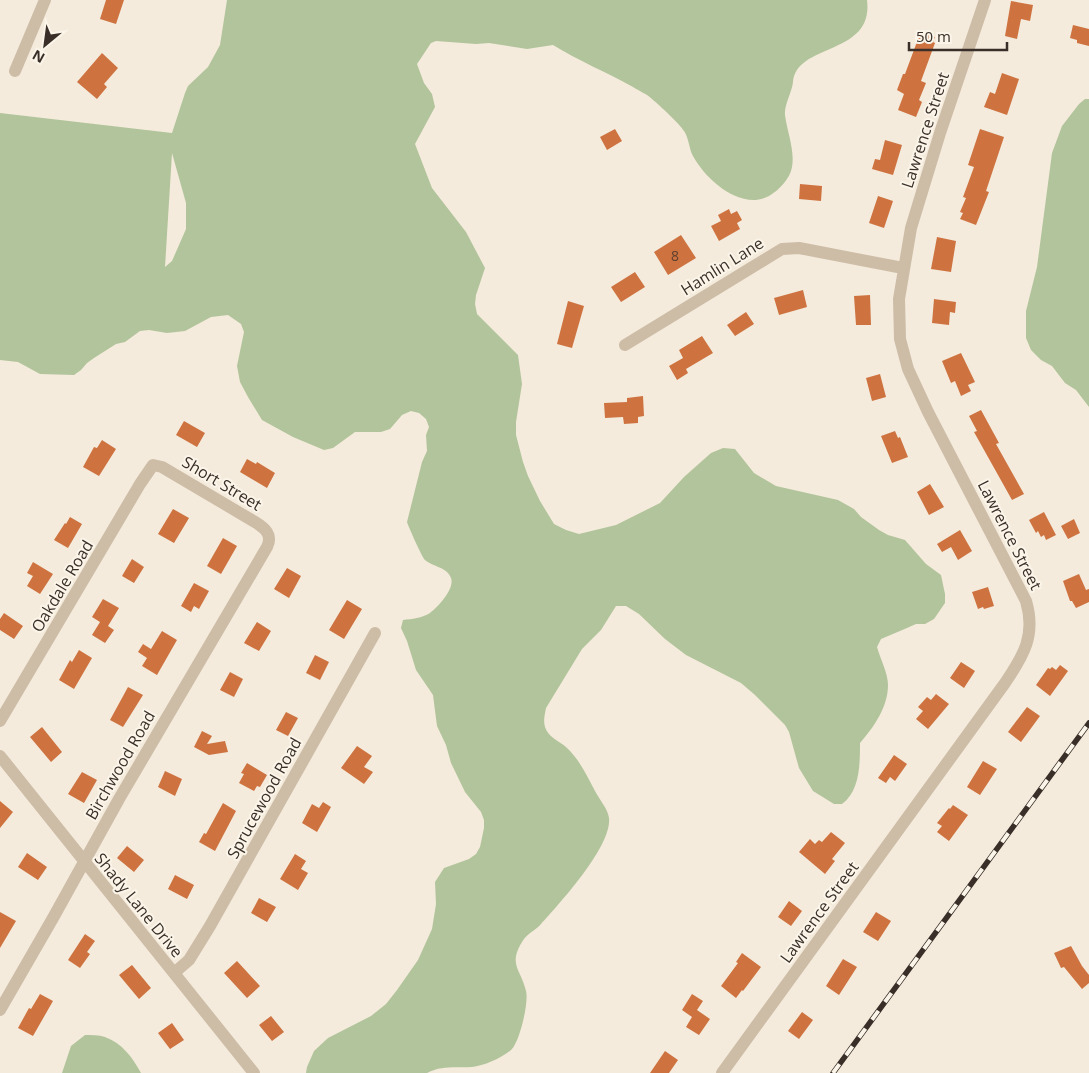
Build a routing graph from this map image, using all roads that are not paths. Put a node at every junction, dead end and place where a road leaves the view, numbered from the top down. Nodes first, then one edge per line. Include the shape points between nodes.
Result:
1 (45, 0) edge
2 (985, 0) edge
3 (15, 71) dead end
4 (903, 268) junction
5 (625, 345) dead end
6 (152, 466) joint
7 (270, 539) joint
8 (375, 633) dead end
9 (0, 721) edge
10 (0, 756) edge
11 (84, 863) junction
12 (174, 973) junction
13 (0, 1010) edge
14 (254, 1073) edge
15 (722, 1073) edge

1 - 3 street
2 - 4 street, Lawrence Street via 920,197
4 - 5 street, Hamlin Lane via 799,248 782,249
4 - 15 street, Lawrence Street via 899,322 906,361 928,412 1023,594 1029,610 1030,634 1024,653 1005,683
6 - 7 street, Short Street via 162,467 255,522 267,531
6 - 9 street, Oakdale Road
7 - 11 street, Birchwood Road
8 - 12 street, Sprucewood Road via 210,926 189,960
10 - 11 street, Shady Lane Drive
11 - 12 street, Shady Lane Drive
11 - 13 street, Birchwood Road
12 - 14 street, Shady Lane Drive

